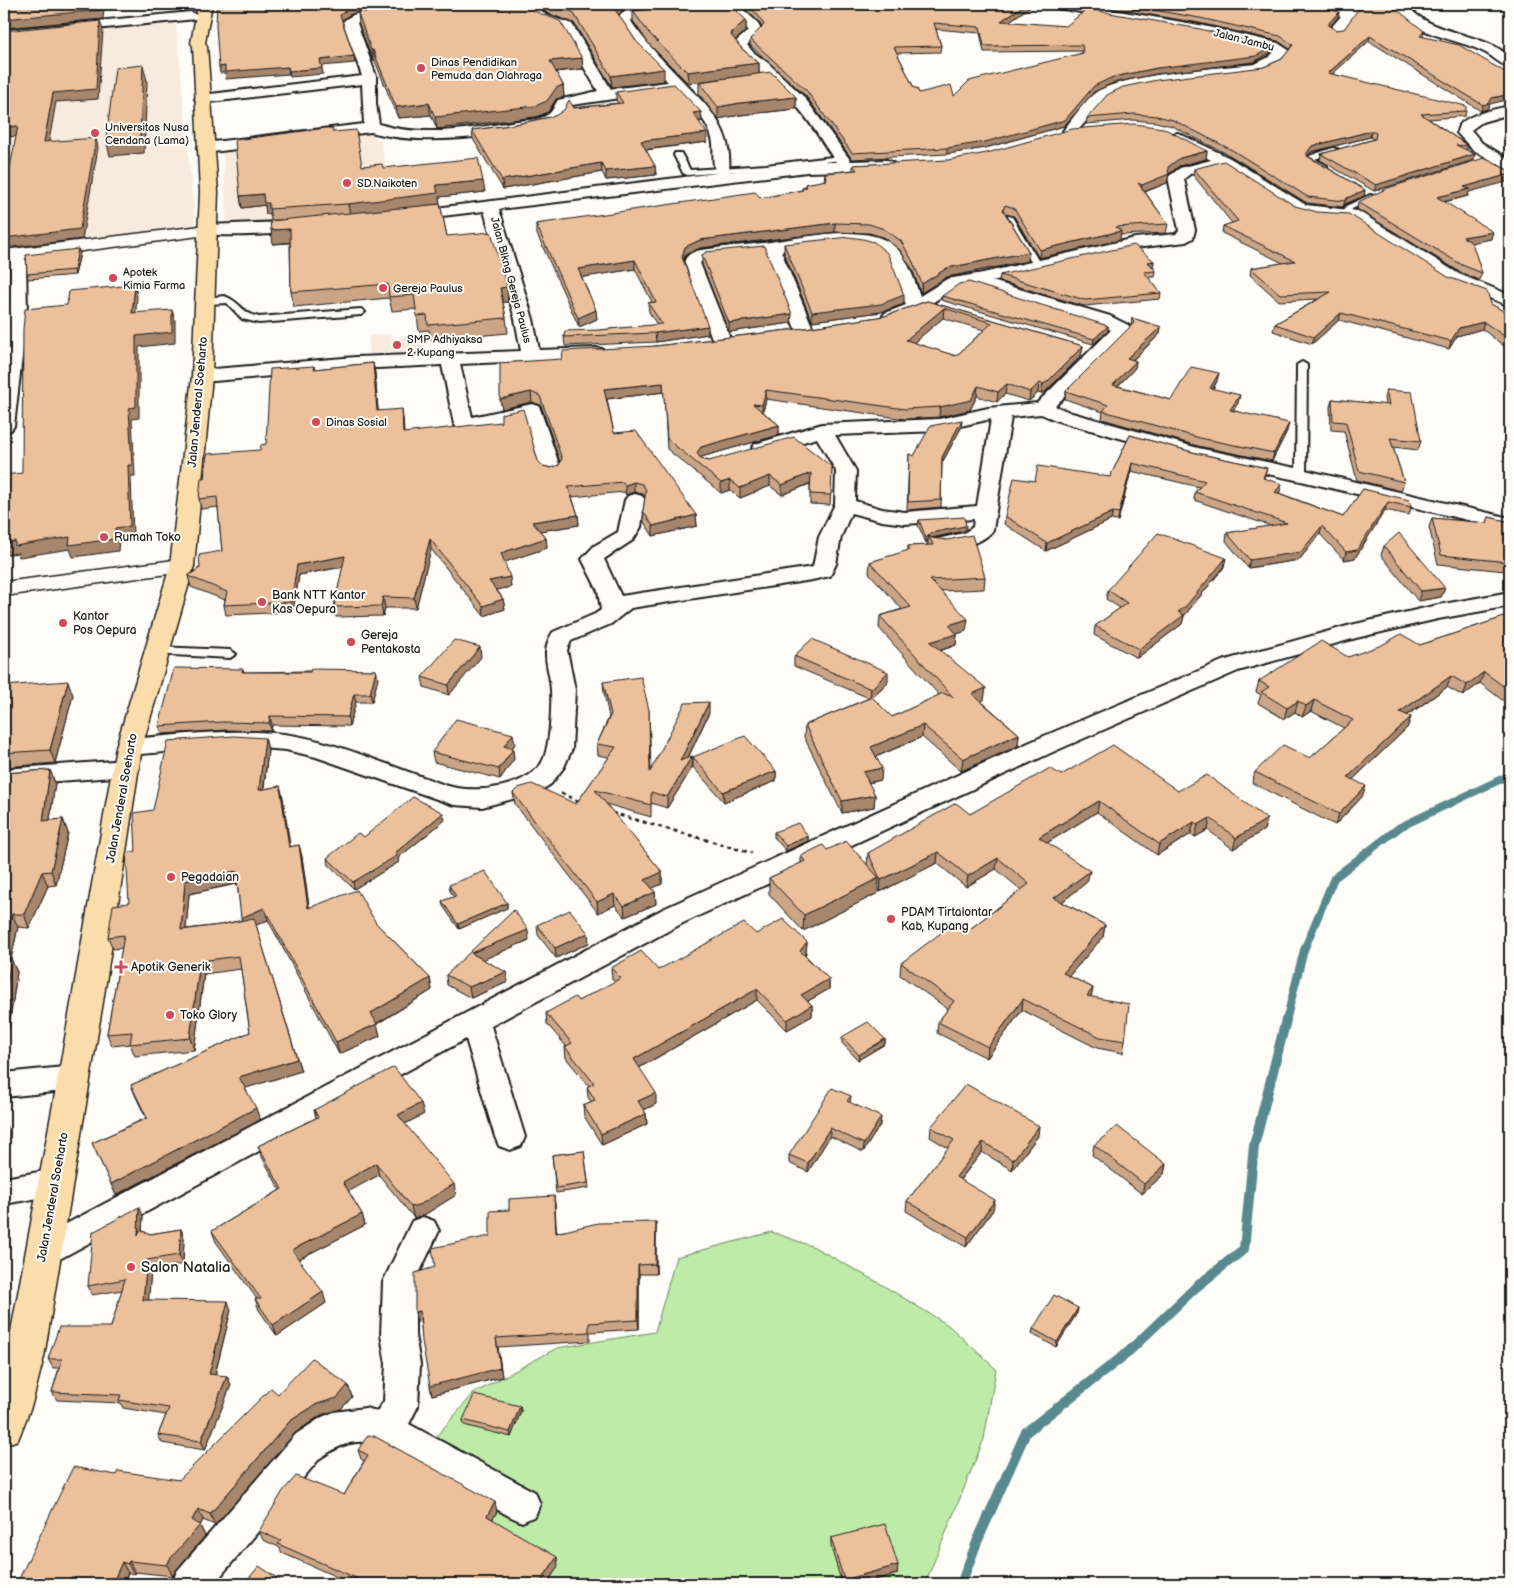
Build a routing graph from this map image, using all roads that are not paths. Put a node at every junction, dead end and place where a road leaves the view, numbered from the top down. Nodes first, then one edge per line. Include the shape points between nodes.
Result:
1 (205, 4) edge
2 (447, 4) edge
3 (528, 4) edge
4 (724, 4) edge
5 (730, 4) edge
6 (1058, 4) edge
7 (1402, 4) edge
8 (1325, 8) edge
9 (1354, 9) edge
10 (192, 10) edge
11 (1336, 30) edge
12 (4, 34) edge
13 (200, 46) junction
14 (1510, 63) edge
15 (773, 78) junction
16 (368, 79) junction
17 (758, 80) edge
18 (704, 87) edge
19 (681, 88) junction
20 (607, 94) junction
21 (202, 99) junction
22 (1510, 110) edge
23 (372, 127) junction
24 (1097, 129) edge
25 (1162, 129) edge
26 (1070, 131) junction
27 (1051, 136) edge
28 (205, 148) junction
29 (1342, 148) edge
30 (678, 155) dead end
31 (843, 161) junction
32 (1225, 161) junction
33 (900, 164) edge
34 (1510, 166) edge
35 (722, 171) junction
36 (1332, 173) edge
37 (688, 177) junction
38 (1383, 191) edge
39 (1366, 192) edge
40 (1374, 196) junction
41 (490, 205) junction
42 (1347, 213) junction
43 (393, 217) edge
44 (1008, 217) edge
45 (322, 224) edge
46 (209, 234) junction
47 (771, 247) junction
48 (9, 260) edge
49 (1037, 265) junction
50 (970, 280) junction
51 (206, 301) junction
52 (1510, 301) edge
53 (919, 304) junction
54 (941, 308) edge
55 (361, 312) dead end
56 (11, 314) edge
57 (877, 320) edge
58 (825, 328) edge
59 (805, 331) junction
60 (786, 333) edge
61 (740, 339) edge
62 (722, 342) junction
63 (703, 344) edge
64 (1079, 347) edge
65 (611, 352) edge
66 (1098, 353) junction
67 (532, 356) junction
68 (450, 358) junction
69 (1302, 365) dead end
70 (202, 376) junction
71 (1043, 408) junction
72 (1002, 413) junction
73 (4, 426) edge
74 (822, 430) junction
75 (743, 454) edge
76 (551, 470) edge
77 (1301, 475) junction
78 (635, 500) dead end
79 (844, 504) junction
80 (987, 513) junction
81 (1510, 524) edge
82 (938, 544) edge
83 (182, 566) junction
84 (4, 589) edge
85 (1510, 599) edge
86 (612, 610) junction
87 (158, 651) junction
88 (230, 654) dead end
89 (128, 757) junction
90 (4, 776) edge
91 (475, 1021) junction
92 (74, 1078) junction
93 (4, 1085) edge
94 (510, 1137) dead end
95 (56, 1182) junction
96 (4, 1191) edge
97 (423, 1231) dead end
98 (42, 1252) junction
99 (4, 1427) edge
100 (385, 1430) junction
101 (522, 1504) dead end
102 (190, 1584) edge

1 - 13 main road, Jalan Jenderal Soeharto
2 - 16 street via 351,20
3 - 20 street via 541,18 567,27
4 - 19 street via 634,14 623,19 643,48
5 - 15 street via 752,25 754,32 740,44 748,56
6 - 26 street, Jalan Jambu via 1200,29 1283,51 1258,68 1156,80 1110,91 1089,107
7 - 14 street via 1406,13 1417,22 1489,49
8 - 9 street
9 - 11 street
10 - 12 street
10 - 13 main road, Jalan Jenderal Soeharto via 192,42
13 - 21 main road, Jalan Jenderal Soeharto
15 - 17 street
15 - 31 street via 799,100
16 - 21 street
16 - 23 street
18 - 19 street
19 - 20 street
19 - 35 street via 710,120 720,140
20 - 23 street via 564,104 555,118 541,122 422,135 389,133
21 - 28 main road, Jalan Jenderal Soeharto
22 - 34 street via 1477,119 1464,129 1477,146
23 - 28 street
24 - 26 street
25 - 32 street
26 - 27 street
28 - 46 main road, Jalan Jenderal Soeharto
29 - 36 lane via 1312,158
30 - 37 lane
31 - 33 street
31 - 35 lane
31 - 37 street
32 - 42 street via 1300,208
32 - 49 street via 1185,171 1176,177 1187,230 1184,238 1136,242
35 - 37 lane
37 - 41 street
38 - 40 lane
39 - 40 lane
40 - 42 lane via 1349,208
41 - 43 street
41 - 67 street, Jalan Blkng Gereja Paulus
42 - 52 street via 1453,278
44 - 49 lane
45 - 46 street
46 - 48 street
46 - 51 main road, Jalan Jenderal Soeharto
47 - 53 street via 844,239 867,240 883,245 895,257
47 - 59 street
47 - 62 street via 700,255 692,261
48 - 56 street
49 - 50 street
50 - 53 street via 953,283
50 - 66 street via 1122,328
51 - 55 lane via 230,301 245,317 258,320
51 - 70 main road, Jalan Jenderal Soeharto
53 - 54 street
53 - 57 street
56 - 73 street
58 - 59 street
59 - 60 street
61 - 62 street
62 - 63 street
64 - 66 street
65 - 67 street
66 - 71 street
67 - 68 street
68 - 70 street
68 - 76 street via 464,424 532,410
69 - 77 lane
70 - 83 main road, Jalan Jenderal Soeharto
71 - 72 street
71 - 77 street via 1195,453
72 - 74 street via 939,426
72 - 80 street
74 - 75 street
74 - 79 street via 846,471
77 - 81 street
78 - 86 street via 629,532 597,552 593,559 609,591
79 - 80 street via 874,514 904,518
79 - 86 street via 830,537 822,571 624,602
80 - 82 street via 983,530 971,538
83 - 84 street
83 - 87 main road, Jalan Jenderal Soeharto
85 - 91 street via 1351,632 1230,666 1046,745 673,916
86 - 89 street via 603,619 561,637 556,650 563,690 560,749 552,767 528,787 482,798 454,796 322,751 286,742 237,738
87 - 88 lane
87 - 89 main road, Jalan Jenderal Soeharto
89 - 90 street
89 - 92 main road, Jalan Jenderal Soeharto
91 - 94 street
91 - 98 street
92 - 93 street
92 - 95 main road, Jalan Jenderal Soeharto
95 - 96 street
95 - 98 main road, Jalan Jenderal Soeharto
97 - 100 street via 399,1282 398,1335 403,1364 401,1406
98 - 99 main road, Jalan Jenderal Soeharto via 27,1353
100 - 101 street
100 - 102 street via 365,1424 334,1429 308,1446

